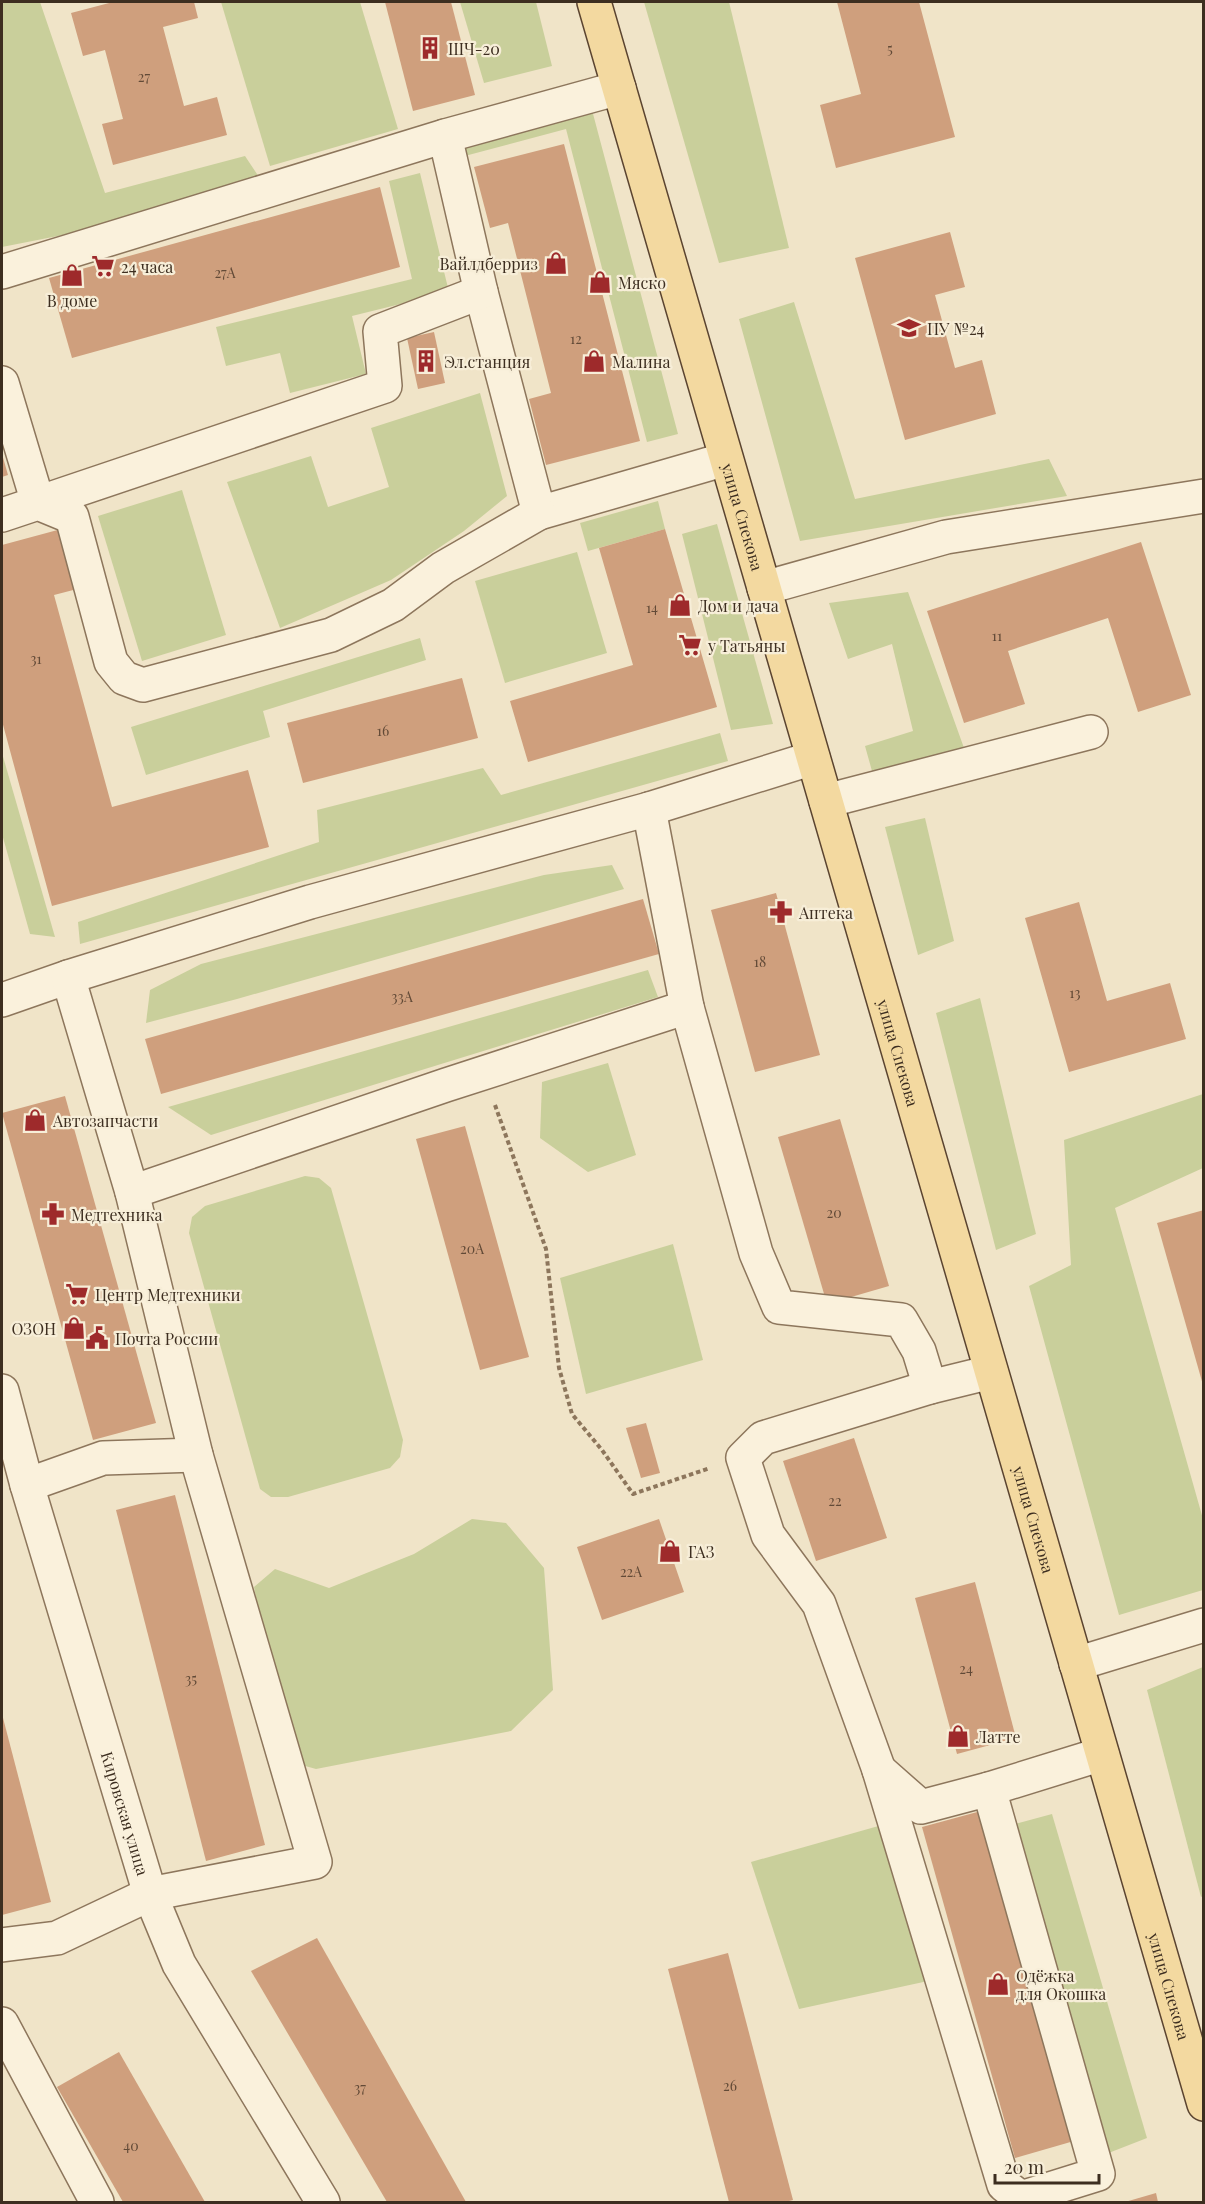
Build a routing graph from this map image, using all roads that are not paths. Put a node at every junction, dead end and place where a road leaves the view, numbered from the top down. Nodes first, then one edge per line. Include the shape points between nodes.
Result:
1 (594, 2) edge
2 (619, 88) junction
3 (446, 136) junction
4 (2, 272) edge
5 (481, 292) junction
6 (2, 383) edge
7 (726, 459) junction
8 (1203, 496) edge
9 (38, 503) junction
10 (538, 513) junction
11 (2, 515) edge
12 (764, 588) junction
13 (1091, 732) dead end
14 (813, 758) junction
15 (826, 801) junction
16 (649, 808) junction
17 (68, 977) junction
18 (2, 1000) edge
19 (687, 1007) junction
20 (132, 1192) junction
21 (991, 1372) junction
22 (930, 1388) junction
23 (2, 1391) edge
24 (196, 1455) junction
25 (27, 1485) junction
26 (1203, 1625) edge
27 (1076, 1664) junction
28 (1102, 1754) junction
29 (879, 1770) junction
30 (988, 1789) junction
31 (150, 1894) junction
32 (2, 1945) edge
33 (2, 2024) edge
34 (1203, 2104) edge
35 (1021, 2200) edge
36 (97, 2202) edge
37 (323, 2202) edge

1 - 2 main road, улица Спекова
2 - 3 street
2 - 7 main road, улица Спекова
3 - 4 street
3 - 5 street
5 - 9 street via 380,331 385,386
5 - 10 street
6 - 9 street
7 - 10 street
7 - 12 main road, улица Спекова
8 - 12 street via 946,537
9 - 10 street via 72,517 111,662 124,678 143,685 330,635 393,605 443,568
9 - 11 street
12 - 14 main road, улица Спекова
13 - 15 street
14 - 15 main road, улица Спекова
14 - 16 street
15 - 21 main road, улица Спекова
16 - 17 street via 310,902
16 - 19 street
17 - 18 street
17 - 20 street
19 - 20 street
19 - 22 street via 756,1253 779,1307 901,1320 919,1351
20 - 24 street
21 - 22 street
21 - 27 main road, улица Спекова
22 - 29 street via 763,1438 742,1458 768,1535 819,1604
23 - 25 street, Кировская улица
24 - 25 street via 103,1458
24 - 31 street via 315,1862
25 - 31 street, Кировская улица
26 - 27 street
27 - 28 main road, улица Спекова
28 - 30 street
28 - 34 main road, улица Спекова
29 - 30 street via 921,1807
29 - 35 street via 1004,2185
30 - 35 street via 1098,2174
31 - 32 street via 57,1938
31 - 37 street, Кировская улица via 179,1964
33 - 36 street

